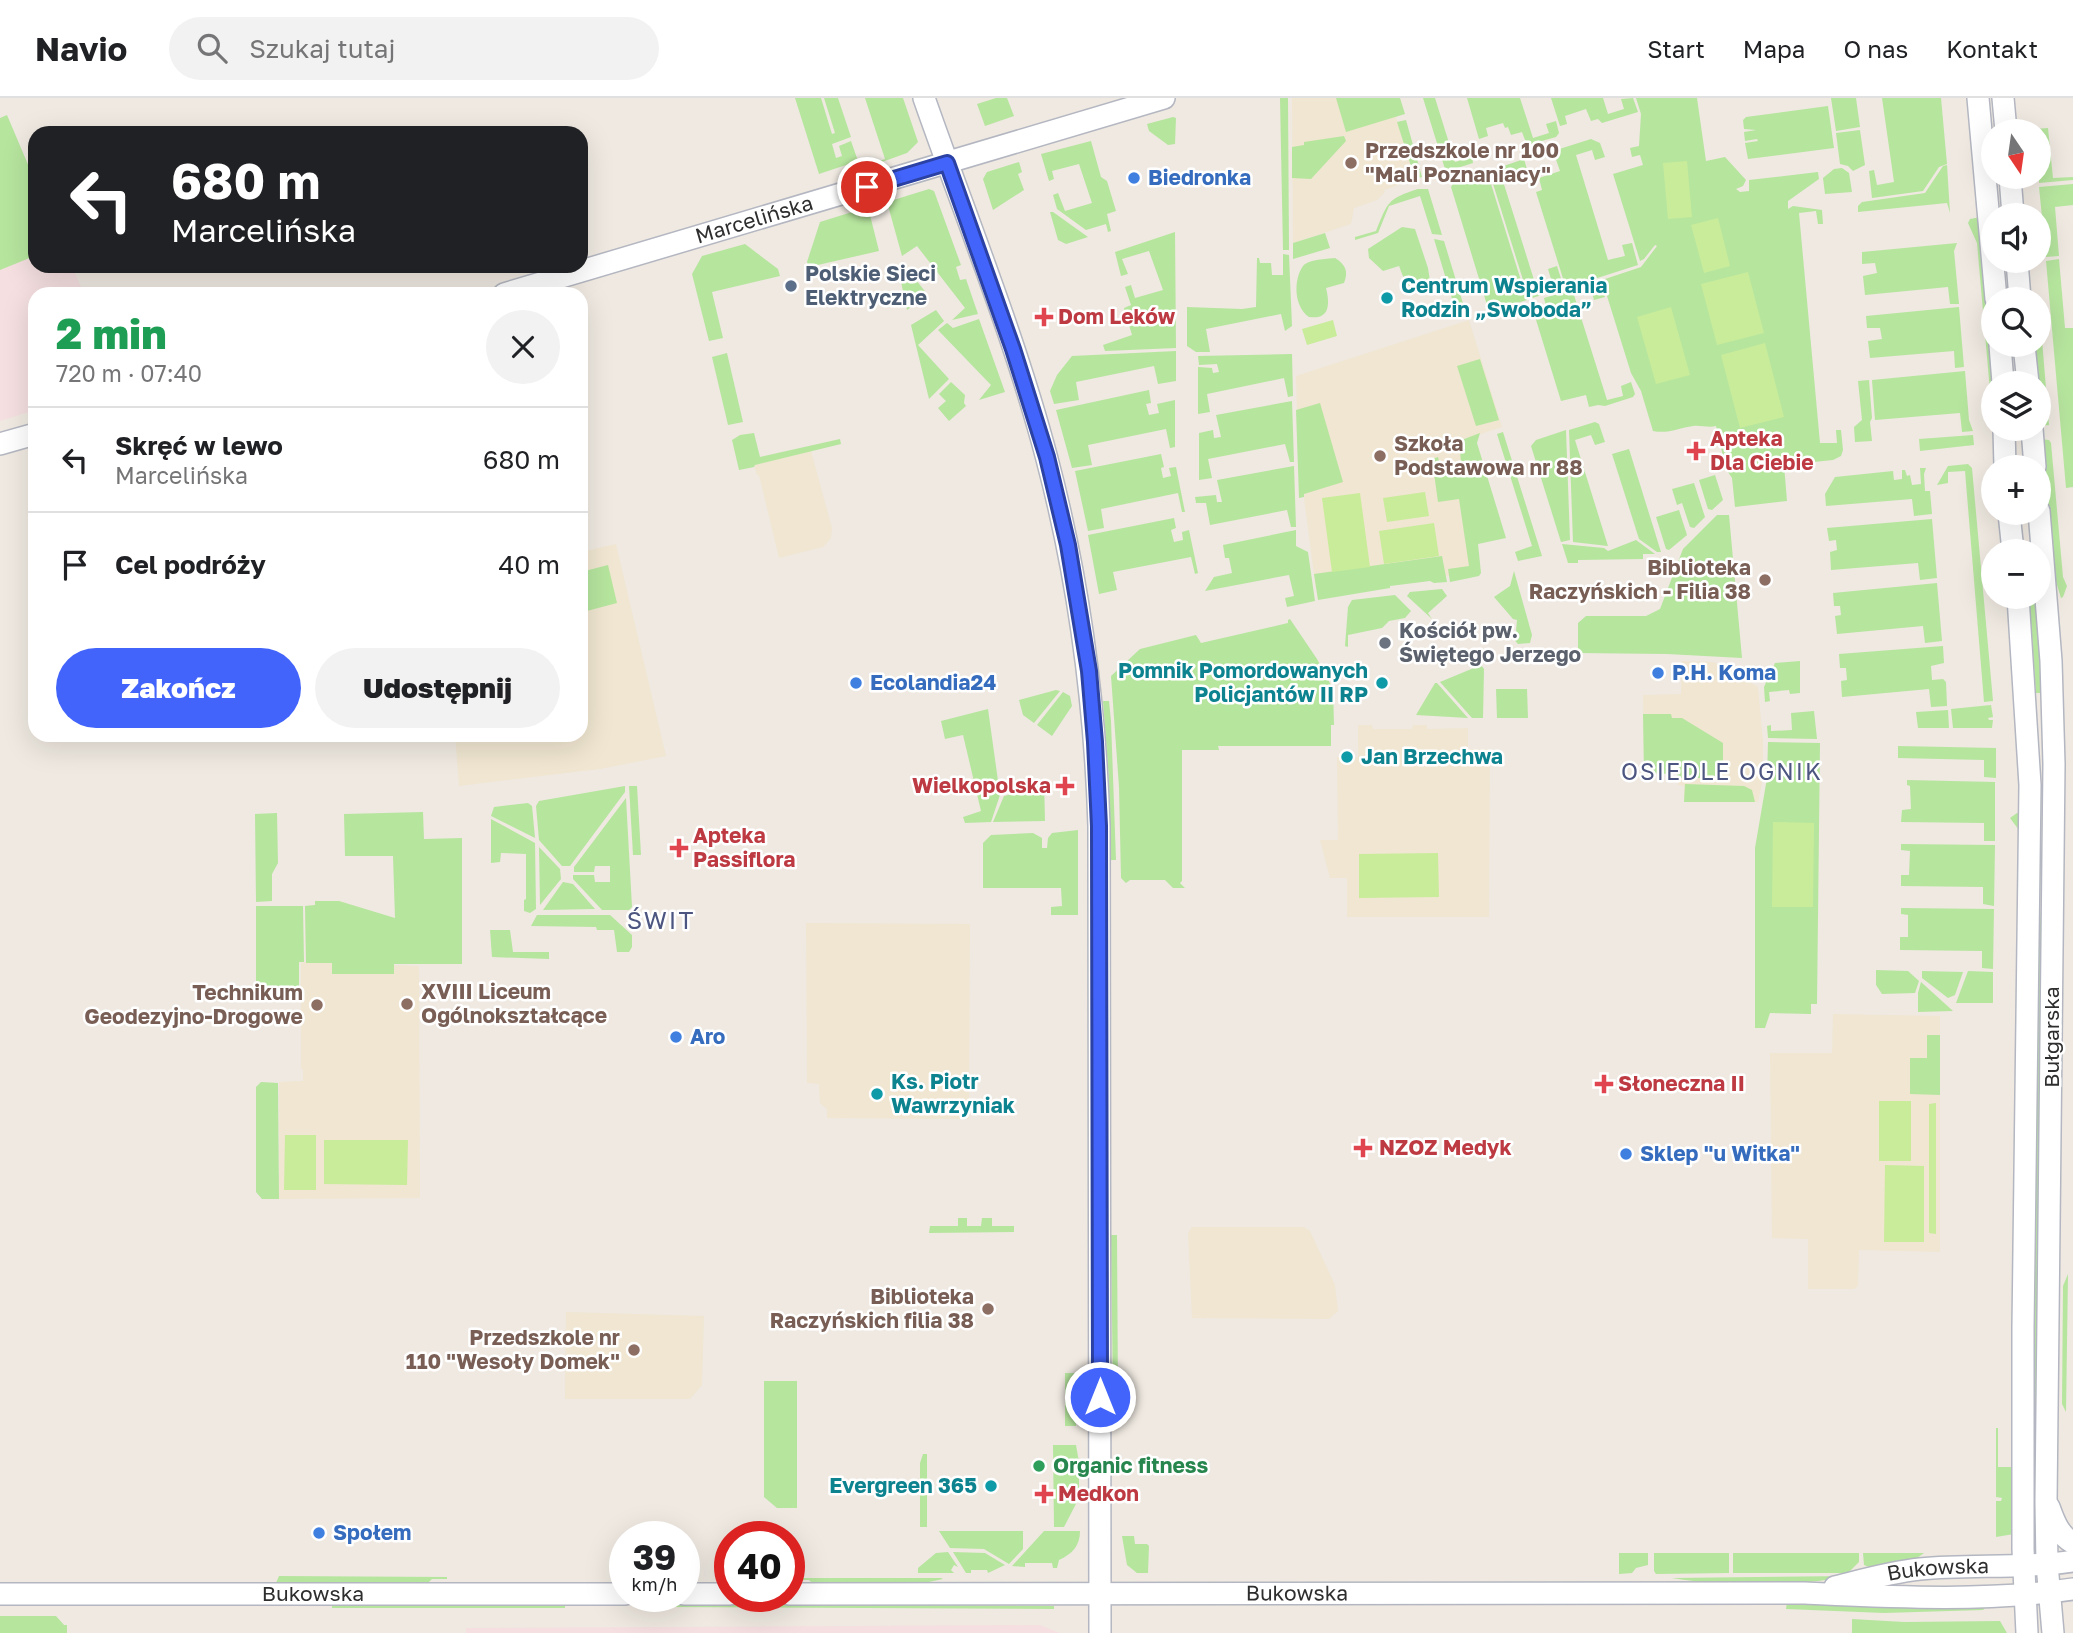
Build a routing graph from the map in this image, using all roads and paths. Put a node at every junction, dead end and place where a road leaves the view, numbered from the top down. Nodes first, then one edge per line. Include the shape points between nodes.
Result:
1 (924, 98) edge
2 (1164, 98) edge
3 (1978, 98) edge
4 (2003, 98) edge
5 (2005, 119) edge
6 (947, 163) junction
7 (588, 269) edge
8 (576, 273) edge
9 (529, 287) edge
10 (1995, 287) edge
11 (28, 436) edge
12 (0, 444) edge
13 (2040, 525) edge
14 (2019, 609) edge
15 (2046, 1502) junction
16 (2073, 1543) edge
17 (2073, 1561) edge
18 (2047, 1564) junction
19 (2023, 1566) junction
20 (2073, 1589) edge
21 (2049, 1592) junction
22 (1805, 1593) junction
23 (0, 1594) edge
24 (609, 1594) edge
25 (805, 1594) edge
26 (2024, 1594) junction
27 (1100, 1595) junction
28 (1100, 1633) edge
29 (2027, 1633) edge
30 (2053, 1633) edge

1 - 6 street
2 - 6 street, Marcelińska
3 - 10 street
4 - 5 street
6 - 7 street, Marcelińska
6 - 27 street via 1047,457 1074,578 1091,692 1099,826
8 - 9 street, Marcelińska
11 - 12 street
13 - 15 street, Bułgarska via 2052,661 2055,785
14 - 19 street, Bułgarska via 2030,785
15 - 16 street via 2056,1526
15 - 18 street, Bułgarska
17 - 18 street, Bukowska
18 - 19 street, Bukowska
18 - 21 street, Bułgarska
19 - 22 street, Bukowska via 1904,1571
19 - 26 street, Bułgarska
20 - 21 street, Bukowska
21 - 26 street, Bukowska
21 - 30 street, Bułgarska
22 - 26 street, Bukowska
22 - 27 street, Bukowska
23 - 24 street, Bukowska
25 - 27 street, Bukowska
26 - 29 street, Bułgarska
27 - 28 street

